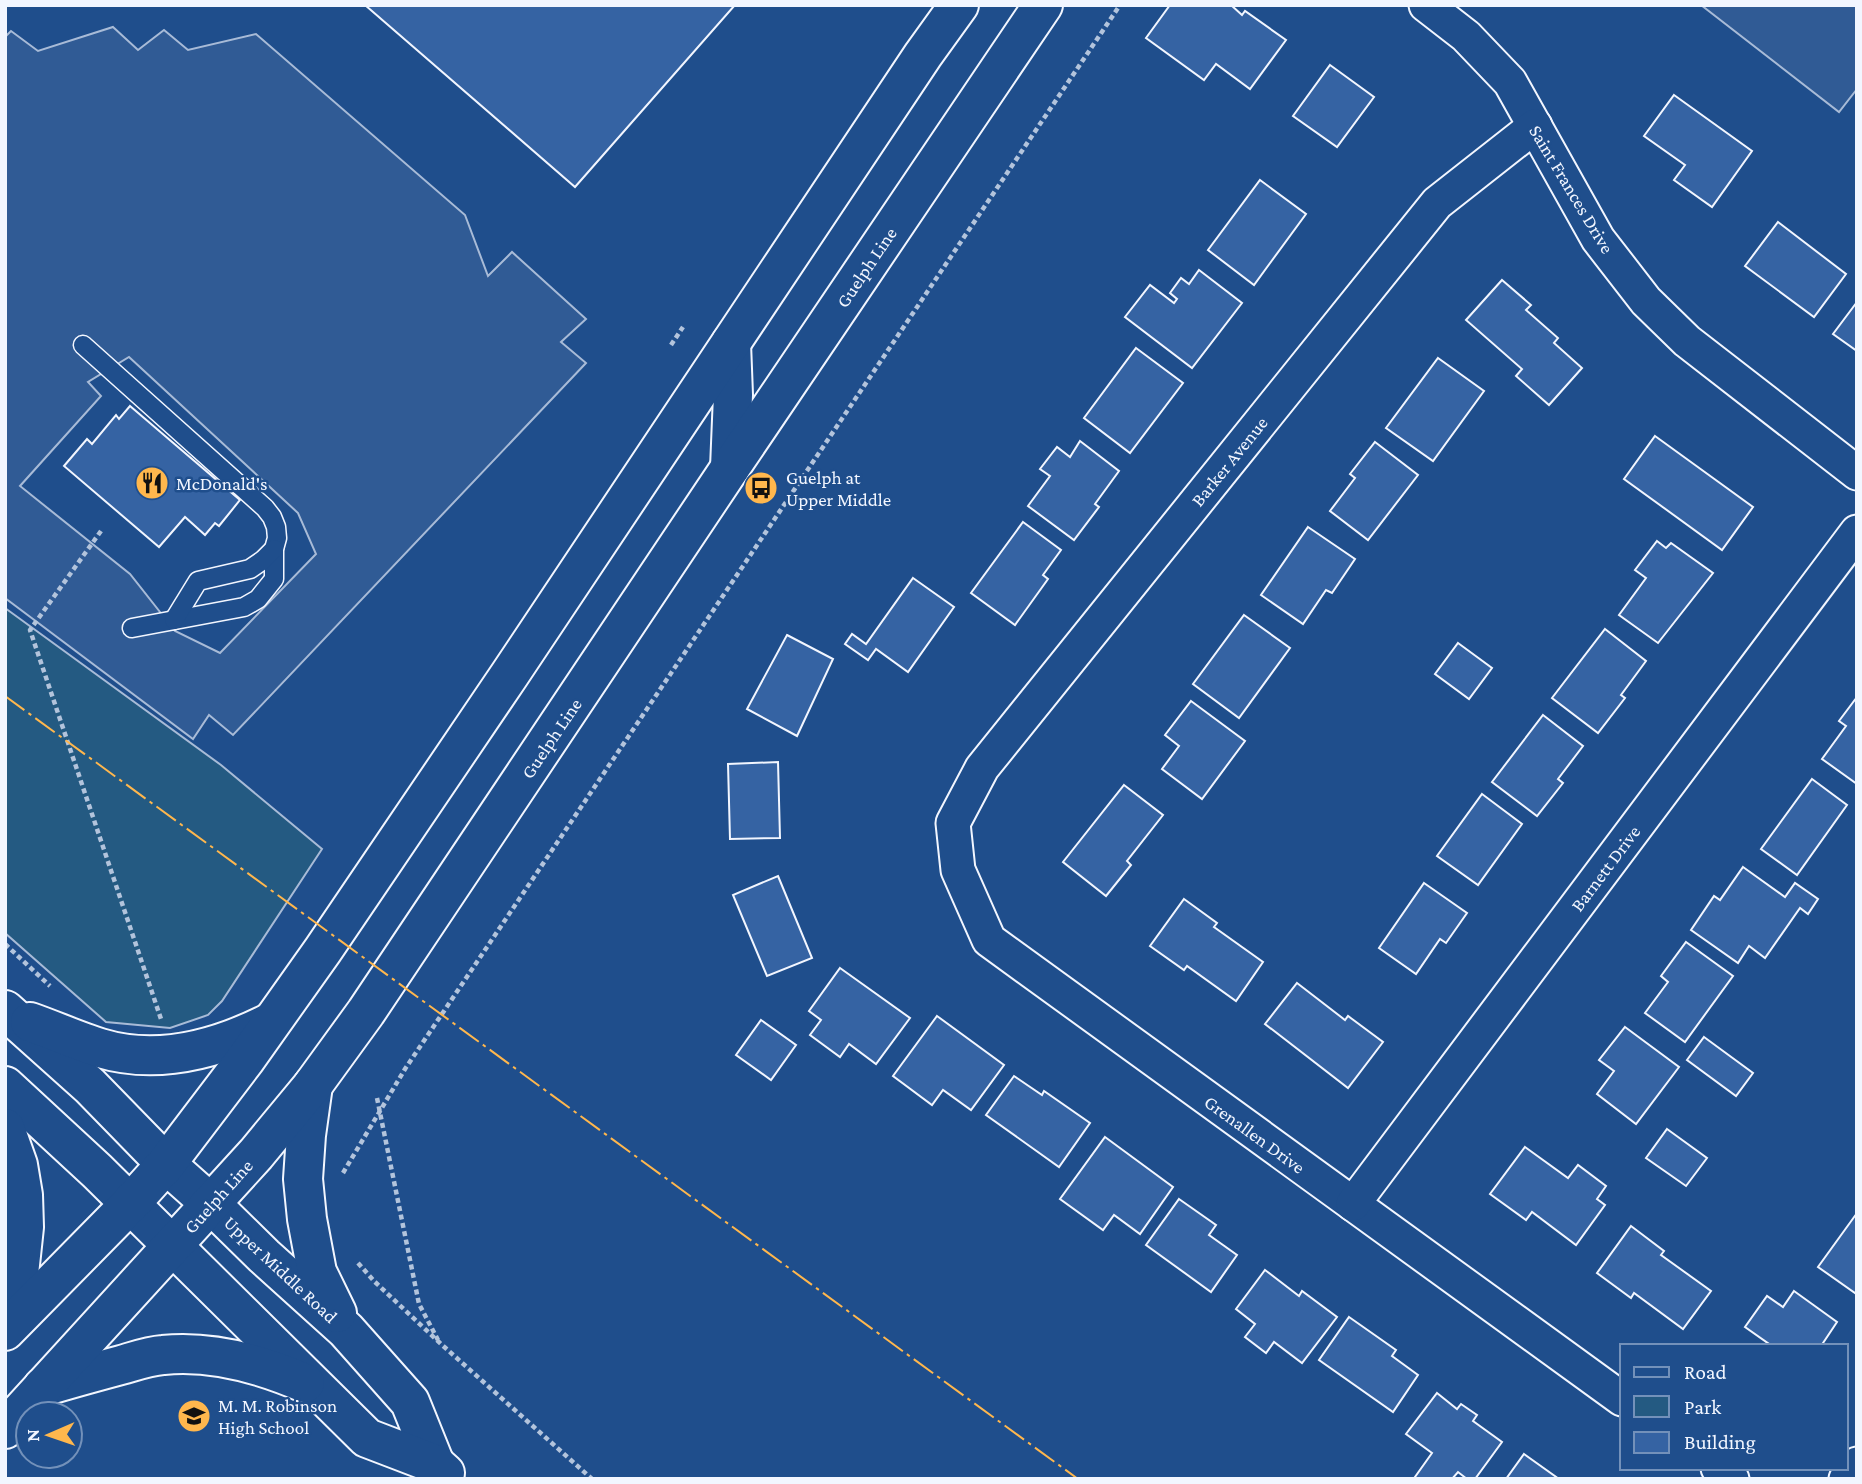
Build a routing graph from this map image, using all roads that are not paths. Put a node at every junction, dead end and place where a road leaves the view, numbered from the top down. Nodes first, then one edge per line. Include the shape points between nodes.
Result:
1 (959, 5) edge
2 (1043, 5) edge
3 (1426, 5) edge
4 (1535, 126) junction
5 (730, 343) junction
6 (83, 345) dead end
7 (730, 468) junction
8 (1857, 472) edge
9 (1857, 532) edge
10 (274, 549) junction
11 (174, 620) junction
12 (132, 628) dead end
13 (953, 823) joint
14 (8, 1012) edge
15 (271, 1022) junction
16 (313, 1085) junction
17 (5, 1086) edge
18 (5, 1128) edge
19 (166, 1164) junction
20 (130, 1204) junction
21 (211, 1204) junction
22 (1353, 1205) junction
23 (172, 1246) junction
24 (5, 1322) edge
25 (5, 1331) edge
26 (346, 1331) junction
27 (43, 1387) junction
28 (315, 1388) junction
29 (1620, 1398) edge
30 (5, 1429) edge
31 (1857, 1464) edge
32 (444, 1471) edge
33 (1846, 1479) edge

1 - 5 main road
2 - 7 main road, Guelph Line
3 - 4 street, Saint Frances Drive via 1466,36 1510,82
4 - 8 street, Saint Frances Drive via 1598,239 1646,301 1688,341
4 - 13 street, Barker Avenue via 1437,204 982,768
5 - 7 main road
5 - 15 main road via 449,765
6 - 10 lane via 265,508 276,527
7 - 16 main road, Guelph Line
9 - 22 street, Barnett Drive
10 - 11 lane via 250,569 198,581
10 - 11 lane via 274,579 258,599 244,607
11 - 12 lane
13 - 22 street, Grenallen Drive via 958,870 989,940
14 - 15 main road via 99,1048 144,1056 197,1050 240,1038
14 - 19 main road, Upper Middle Road via 90,1086
15 - 19 main road
16 - 21 main road, Guelph Line
16 - 26 main road via 303,1179 307,1219 317,1272
17 - 20 main road, Upper Middle Road
18 - 24 main road via 18,1165 24,1227 19,1274
19 - 20 main road
19 - 21 main road, Upper Middle Road
20 - 23 main road, Upper Middle Road
20 - 25 main road
21 - 23 main road, Guelph Line
21 - 26 main road, Upper Middle Road
22 - 29 street, Grenallen Drive
23 - 27 main road, Guelph Line
23 - 28 main road, Upper Middle Road
26 - 32 main road, Upper Middle Road via 410,1402
27 - 28 main road via 138,1360 184,1354 221,1357 282,1373
27 - 30 main road, Guelph Line
28 - 32 main road, Upper Middle Road via 367,1438
31 - 33 street

